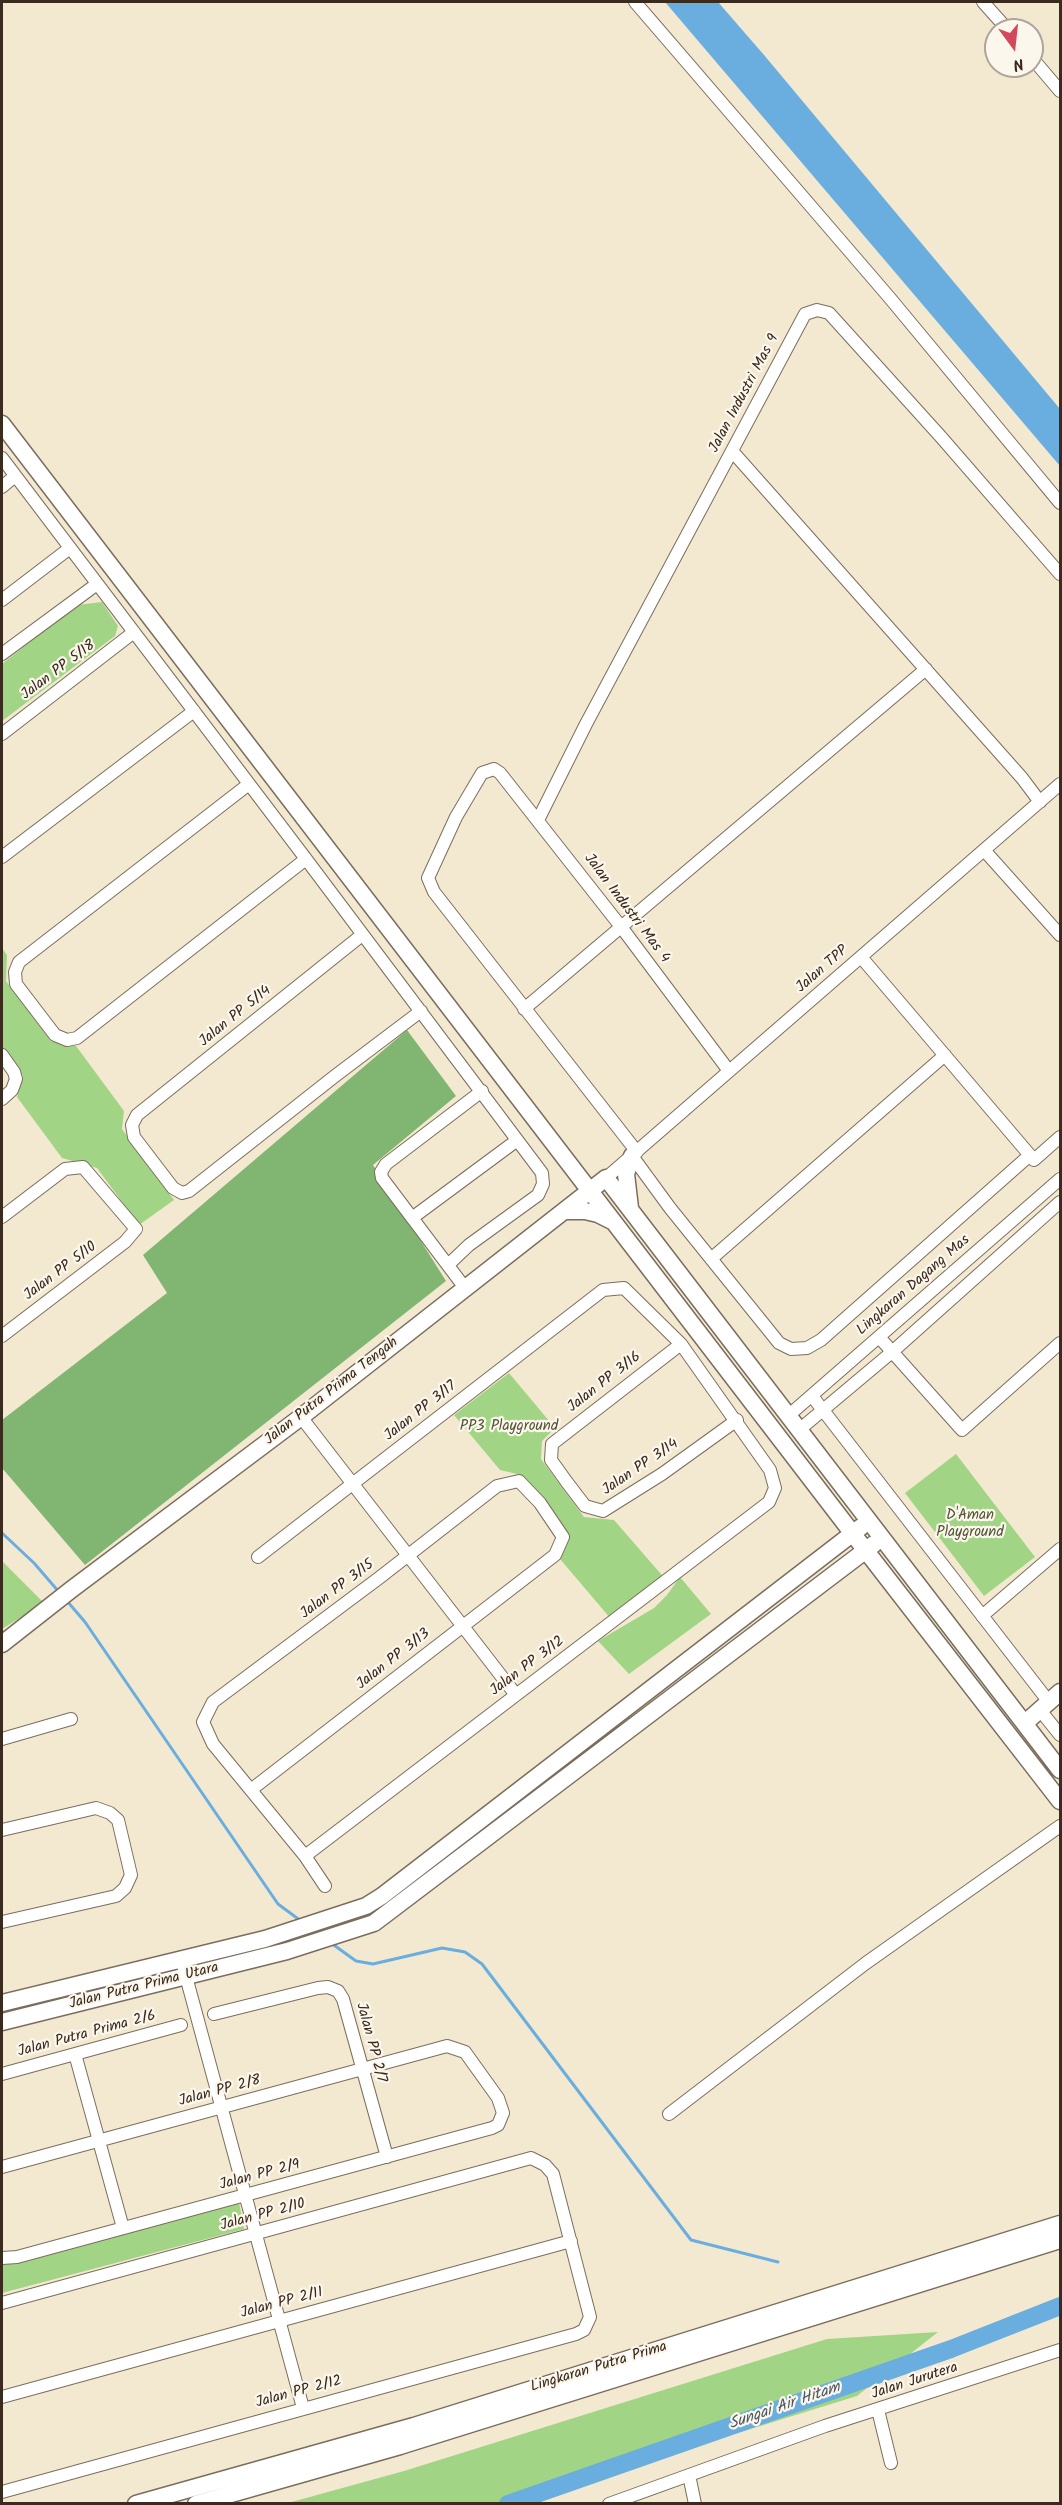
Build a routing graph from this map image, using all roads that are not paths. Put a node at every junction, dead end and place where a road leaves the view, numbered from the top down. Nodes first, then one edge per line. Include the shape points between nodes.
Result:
1 (635, 2) edge
2 (983, 2) edge
3 (997, 18) edge
4 (1044, 72) edge
5 (1060, 91) edge
6 (2, 424) edge
7 (732, 451) junction
8 (2, 458) edge
9 (15, 476) junction
10 (2, 487) edge
11 (1060, 503) edge
12 (70, 548) junction
13 (1060, 574) edge
14 (97, 584) junction
15 (2, 600) edge
16 (134, 632) junction
17 (2, 654) edge
18 (926, 669) junction
19 (194, 711) junction
20 (2, 734) edge
21 (249, 784) junction
22 (1060, 784) edge
23 (1040, 802) junction
24 (538, 820) junction
25 (984, 850) junction
26 (2, 857) edge
27 (306, 859) junction
28 (622, 928) junction
29 (1060, 934) edge
30 (362, 935) junction
31 (861, 957) junction
32 (524, 1009) junction
33 (421, 1011) junction
34 (2, 1055) edge
35 (945, 1055) junction
36 (729, 1071) junction
37 (482, 1091) junction
38 (2, 1099) edge
39 (1060, 1137) edge
40 (516, 1141) junction
41 (635, 1154) junction
42 (1030, 1155) junction
43 (567, 1162) junction
44 (606, 1178) junction
45 (1060, 1179) edge
46 (589, 1191) junction
47 (1060, 1202) edge
48 (631, 1210) junction
49 (564, 1211) junction
50 (2, 1217) edge
51 (412, 1218) junction
52 (613, 1222) junction
53 (711, 1259) junction
54 (448, 1265) junction
55 (465, 1288) junction
56 (2, 1336) edge
57 (879, 1337) junction
58 (1060, 1343) edge
59 (681, 1344) junction
60 (892, 1352) junction
61 (812, 1396) junction
62 (822, 1411) junction
63 (788, 1416) junction
64 (301, 1417) junction
65 (737, 1420) junction
66 (799, 1430) junction
67 (566, 1481) joint
68 (353, 1483) junction
69 (497, 1486) joint
70 (834, 1509) junction
71 (870, 1521) junction
72 (853, 1534) junction
73 (882, 1538) junction
74 (1060, 1549) edge
75 (866, 1551) junction
76 (829, 1552) junction
77 (408, 1555) junction
78 (258, 1557) dead end
79 (840, 1570) junction
80 (885, 1575) junction
81 (982, 1616) junction
82 (463, 1626) junction
83 (2, 1644) edge
84 (516, 1695) junction
85 (1050, 1701) edge
86 (71, 1719) dead end
87 (1024, 1723) junction
88 (1060, 1735) edge
89 (2, 1739) edge
90 (1060, 1770) edge
91 (252, 1789) junction
92 (1060, 1801) edge
93 (1060, 1826) edge
94 (2, 1830) edge
95 (305, 1856) junction
96 (325, 1886) dead end
97 (2, 1922) edge
98 (181, 1958) junction
99 (185, 1975) junction
100 (2, 2003) edge
101 (214, 2014) dead end
102 (2, 2022) edge
103 (181, 2025) dead end
104 (75, 2054) junction
105 (362, 2069) junction
106 (2, 2074) edge
107 (498, 2098) joint
108 (221, 2107) junction
109 (669, 2114) dead end
110 (99, 2141) junction
111 (387, 2157) junction
112 (2, 2167) edge
113 (245, 2196) junction
114 (1060, 2224) edge
115 (123, 2228) junction
116 (255, 2234) junction
117 (1060, 2240) edge
118 (571, 2241) junction
119 (2, 2258) edge
120 (2, 2303) edge
121 (279, 2321) junction
122 (1060, 2350) edge
123 (2, 2397) edge
124 (303, 2408) junction
125 (878, 2410) junction
126 (891, 2463) dead end
127 (689, 2475) junction
128 (2, 2492) edge
129 (136, 2504) edge
130 (196, 2504) edge
131 (609, 2504) edge
132 (695, 2504) edge

1 - 11 street
2 - 3 street
4 - 5 street
6 - 43 main road
7 - 13 street, Jalan Industri Mas 9 via 805,314 817,310 829,313
7 - 18 street
7 - 24 street, Jalan Industri Mas 9
8 - 9 street
9 - 10 street
9 - 12 street
12 - 14 street
12 - 15 street
14 - 16 street
14 - 17 street
16 - 19 street
16 - 20 street, Jalan PP 5/18
18 - 23 street
18 - 28 street
19 - 21 street
19 - 26 street
21 - 27 street
21 - 27 street via 19,962 16,984 56,1035 67,1040 77,1038
22 - 23 street, Jalan TPP
23 - 25 street, Jalan TPP
24 - 28 street, Jalan Industri Mas 4
24 - 32 street, Jalan Industri Mas 4 via 500,773 494,769 482,773 428,878 434,892
25 - 29 street
25 - 31 street, Jalan TPP
27 - 30 street
28 - 32 street
28 - 36 street, Jalan Industri Mas 4
30 - 33 street
30 - 33 street, Jalan PP 5/14 via 137,1115 132,1125 134,1137 173,1188 182,1193 189,1191
31 - 35 street
31 - 36 street, Jalan TPP
32 - 41 street
33 - 37 street
34 - 38 street via 16,1079 12,1090
35 - 42 street
35 - 53 street
36 - 41 street, Jalan TPP
37 - 40 street
37 - 51 street via 386,1164 381,1172
39 - 42 street via 1034,1160
40 - 51 street
40 - 54 street via 542,1173 538,1195
41 - 44 street, Jalan TPP
41 - 48 main road via 626,1174
41 - 53 street via 670,1208
42 - 53 street via 821,1340 807,1348 791,1349 779,1342
43 - 46 main road
43 - 49 main road via 571,1181
44 - 46 main road, Jalan Putra Prima Tengah
44 - 48 main road
45 - 57 street, Lingkaran Dagang Mas
46 - 49 main road, Jalan Putra Prima Tengah
46 - 52 main road
47 - 60 street
48 - 63 main road
49 - 52 main road via 585,1211
49 - 55 main road, Jalan Putra Prima Tengah
50 - 56 street, Jalan PP 5/10 via 65,1169 83,1167 136,1229 125,1242
51 - 54 street
52 - 70 main road
54 - 55 street
55 - 64 main road, Jalan Putra Prima Tengah
57 - 60 street
57 - 61 street, Lingkaran Dagang Mas
58 - 60 street via 962,1430
59 - 65 street
59 - 67 street, Jalan PP 3/16 via 552,1444 551,1460
59 - 68 street, Jalan PP 3/17 via 624,1288 603,1290
60 - 62 street
61 - 62 street
61 - 63 street, Lingkaran Dagang Mas
62 - 66 street
62 - 81 street
63 - 66 main road
64 - 68 street
64 - 83 main road, Jalan Putra Prima Tengah
65 - 67 street, Jalan PP 3/14 via 603,1512 585,1506
65 - 84 street, Jalan PP 3/12 via 770,1470 775,1488 769,1502
66 - 71 main road
68 - 77 street
68 - 78 street, Jalan PP 3/17
69 - 77 street, Jalan PP 3/15
69 - 82 street, Jalan PP 3/13 via 519,1481 563,1537 555,1554
70 - 72 main road
70 - 76 main road via 836,1528
71 - 72 main road, Jalan Putra Prima Utara
71 - 73 main road
72 - 75 main road
72 - 76 main road, Jalan Putra Prima Utara
73 - 75 main road, Jalan Putra Prima Utara
73 - 87 main road
74 - 81 street
75 - 79 main road, Jalan Putra Prima Utara
75 - 80 main road
76 - 98 main road, Jalan Putra Prima Utara via 382,1896 325,1921
77 - 82 street
77 - 91 street, Jalan PP 3/15 via 213,1702 203,1722 213,1744
79 - 80 main road via 855,1568
79 - 99 main road, Jalan Putra Prima Utara via 374,1923 287,1951
80 - 92 main road
81 - 85 street
82 - 84 street
82 - 91 street, Jalan PP 3/13
84 - 95 street, Jalan PP 3/12
85 - 87 main road
85 - 88 street
86 - 89 street
87 - 90 main road
91 - 95 street
93 - 109 street via 866,1964
94 - 97 street via 96,1808 118,1820 131,1875 116,1896
95 - 96 street
98 - 99 street
98 - 100 main road, Jalan Putra Prima Utara
99 - 102 main road, Jalan Putra Prima Utara
99 - 108 street
101 - 105 street, Jalan PP 2/7 via 328,1987 338,1991 343,1999
103 - 104 street, Jalan Putra Prima 2/6
104 - 106 street, Jalan Putra Prima 2/6
104 - 110 street
105 - 107 street, Jalan PP 2/8 via 447,2046 465,2052
105 - 108 street, Jalan PP 2/8
105 - 111 street, Jalan PP 2/7
107 - 111 street, Jalan PP 2/9 via 503,2113 492,2128
108 - 110 street, Jalan PP 2/8
108 - 113 street
110 - 112 street, Jalan PP 2/8
110 - 115 street
111 - 113 street, Jalan PP 2/9
113 - 115 street, Jalan PP 2/9
113 - 116 street
114 - 129 main road, Lingkaran Putra Prima via 414,2426
115 - 119 street, Jalan PP 2/9
116 - 118 street, Jalan PP 2/10 via 531,2158 553,2174
116 - 120 street, Jalan PP 2/10
116 - 121 street
117 - 130 main road, Lingkaran Putra Prima via 400,2446
118 - 121 street, Jalan PP 2/11
118 - 124 street, Jalan PP 2/12 via 590,2317 587,2326 576,2334
121 - 123 street, Jalan PP 2/11
121 - 124 street
122 - 125 street, Jalan Jurutera
124 - 128 street, Jalan PP 2/12
125 - 126 street
125 - 127 street, Jalan Jurutera
127 - 131 street, Jalan Jurutera
127 - 132 street

